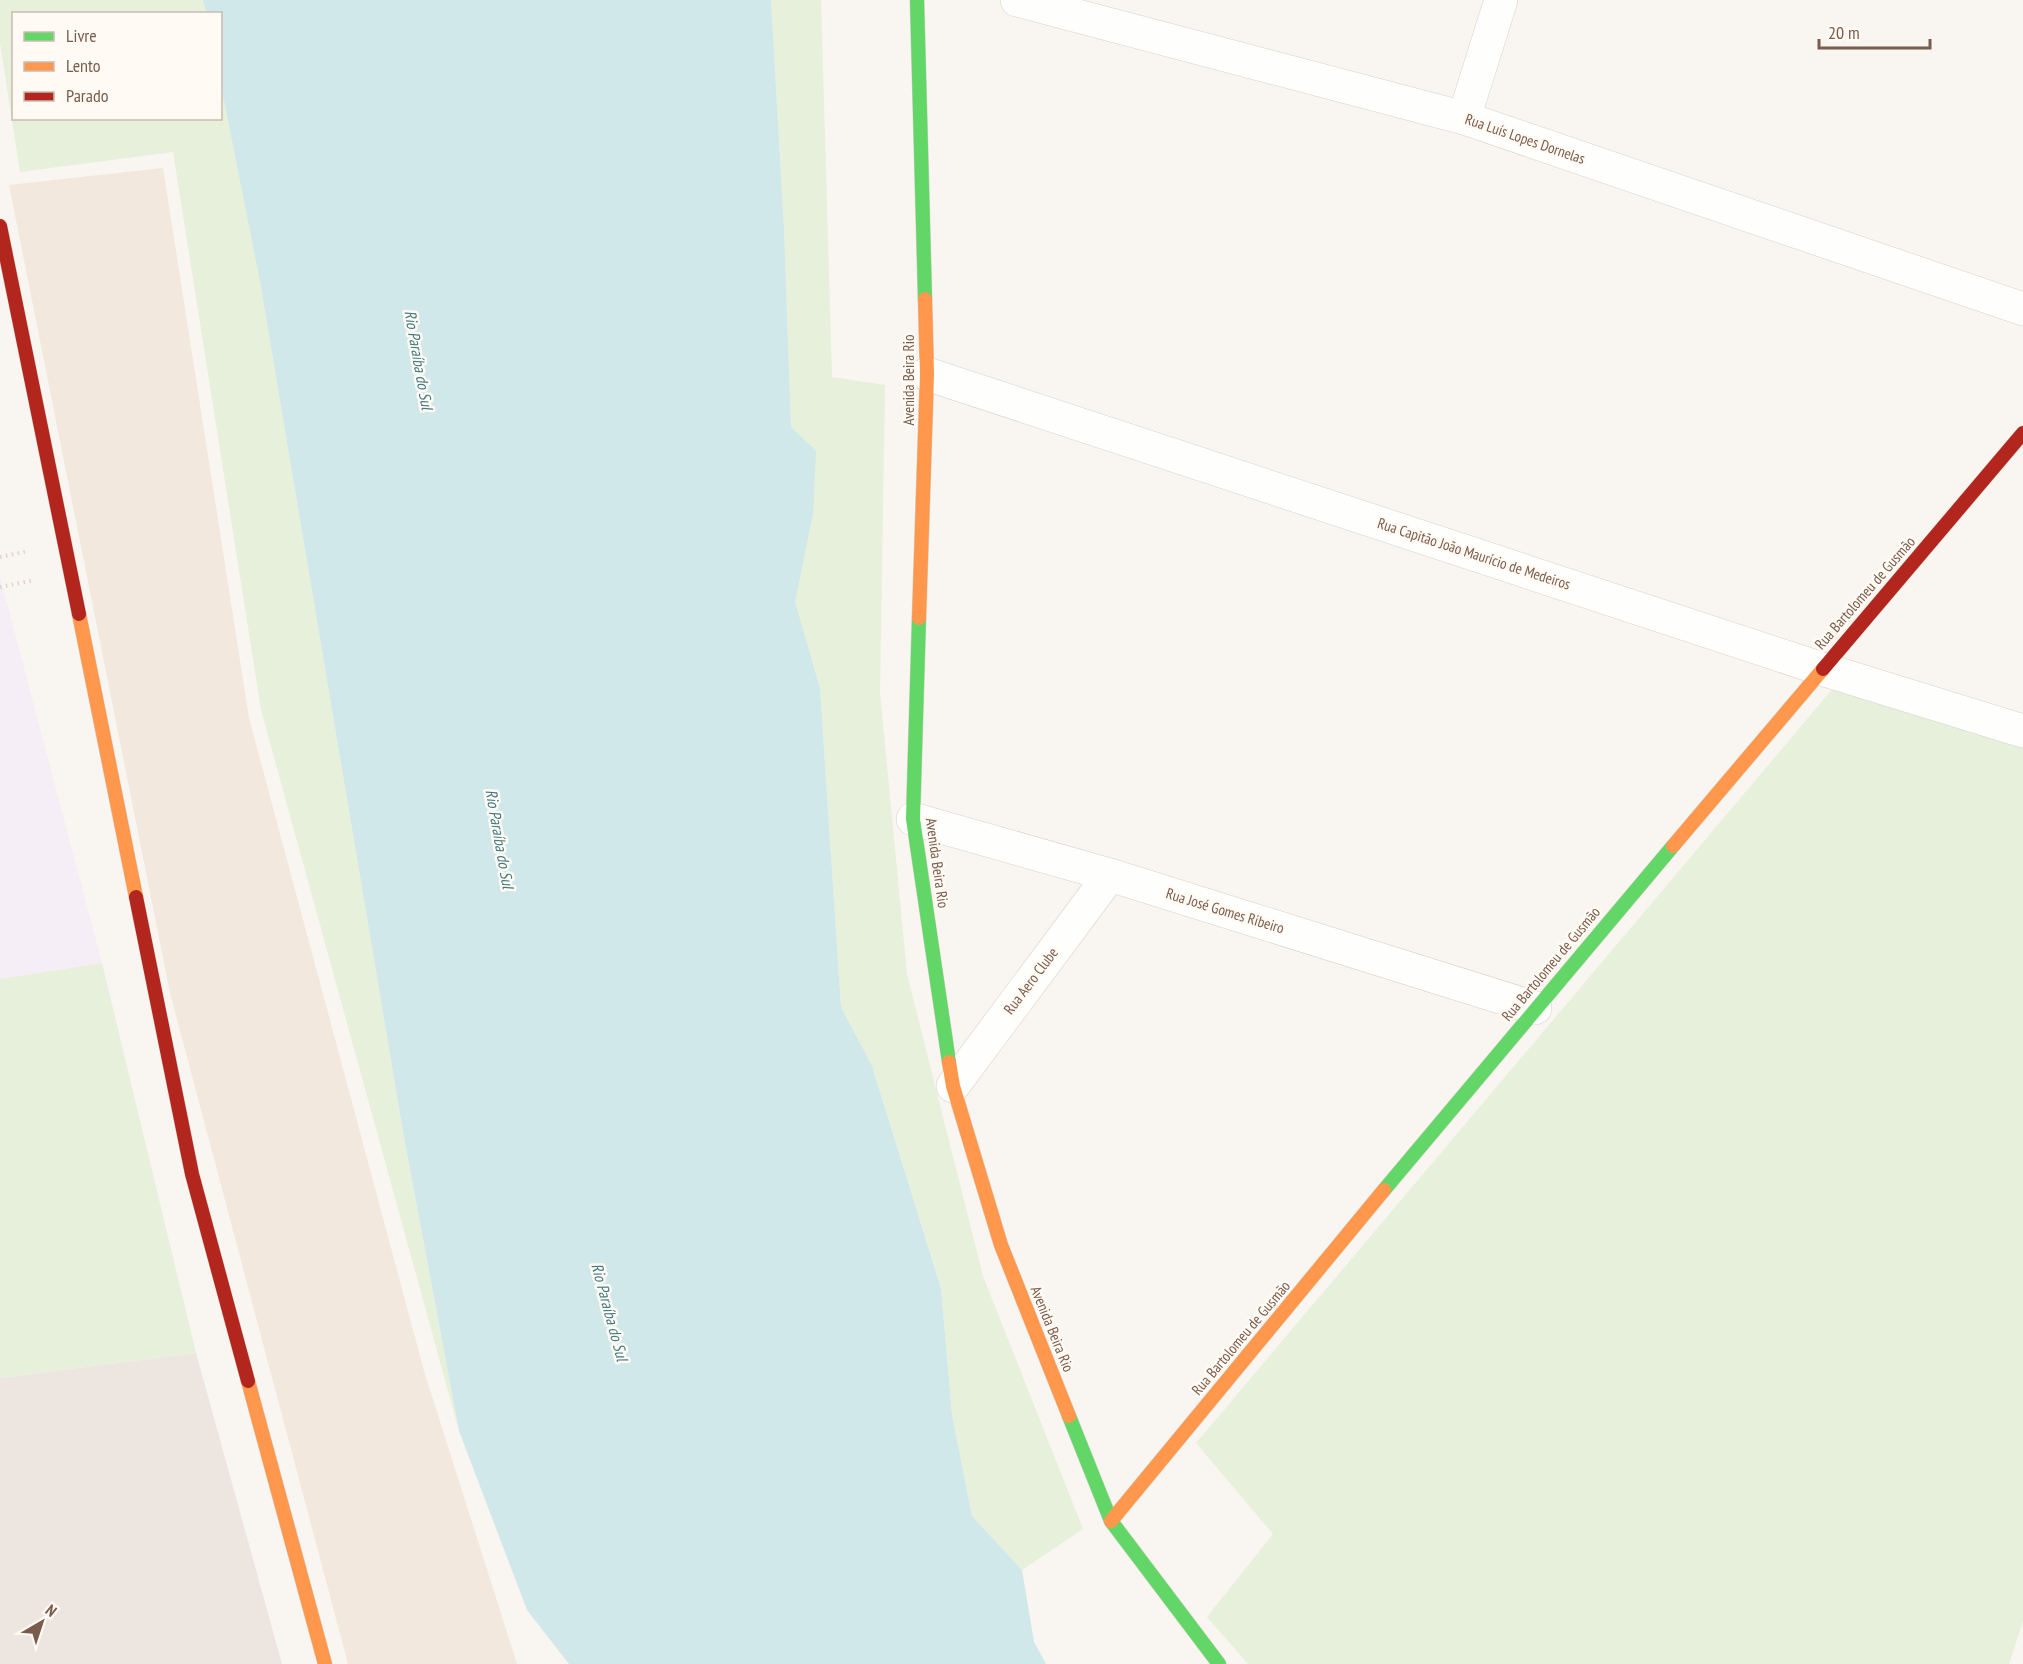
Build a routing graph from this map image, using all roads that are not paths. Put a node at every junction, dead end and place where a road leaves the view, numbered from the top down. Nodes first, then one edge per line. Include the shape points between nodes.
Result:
1 (917, 0) edge
2 (1017, 0) edge
3 (1501, 0) edge
4 (1464, 118) junction
5 (0, 226) edge
6 (2023, 309) edge
7 (927, 374) junction
8 (2023, 434) edge
9 (1821, 669) junction
10 (2023, 731) edge
11 (914, 819) junction
12 (1110, 875) junction
13 (1535, 1008) junction
14 (953, 1086) junction
15 (1111, 1521) junction
16 (325, 1664) edge
17 (1219, 1664) edge

1 - 7 street, Avenida Beira Rio
2 - 4 street, Rua Luís Lopes Dornelas
3 - 4 street
4 - 6 street, Rua Luís Lopes Dornelas
5 - 16 street via 192,1174
7 - 9 street, Rua Capitão João Maurício de Medeiros
7 - 11 street, Avenida Beira Rio
8 - 9 street, Rua Bartolomeu de Gusmão
9 - 10 street, Rua Capitão João Maurício de Medeiros
9 - 13 street, Rua Bartolomeu de Gusmão
11 - 12 street, Rua José Gomes Ribeiro
11 - 14 street, Avenida Beira Rio
12 - 13 street, Rua José Gomes Ribeiro
12 - 14 street, Rua Aero Clube
13 - 15 street, Rua Bartolomeu de Gusmão
14 - 15 street, Avenida Beira Rio via 1001,1245
15 - 17 street, Avenida Beira Rio

